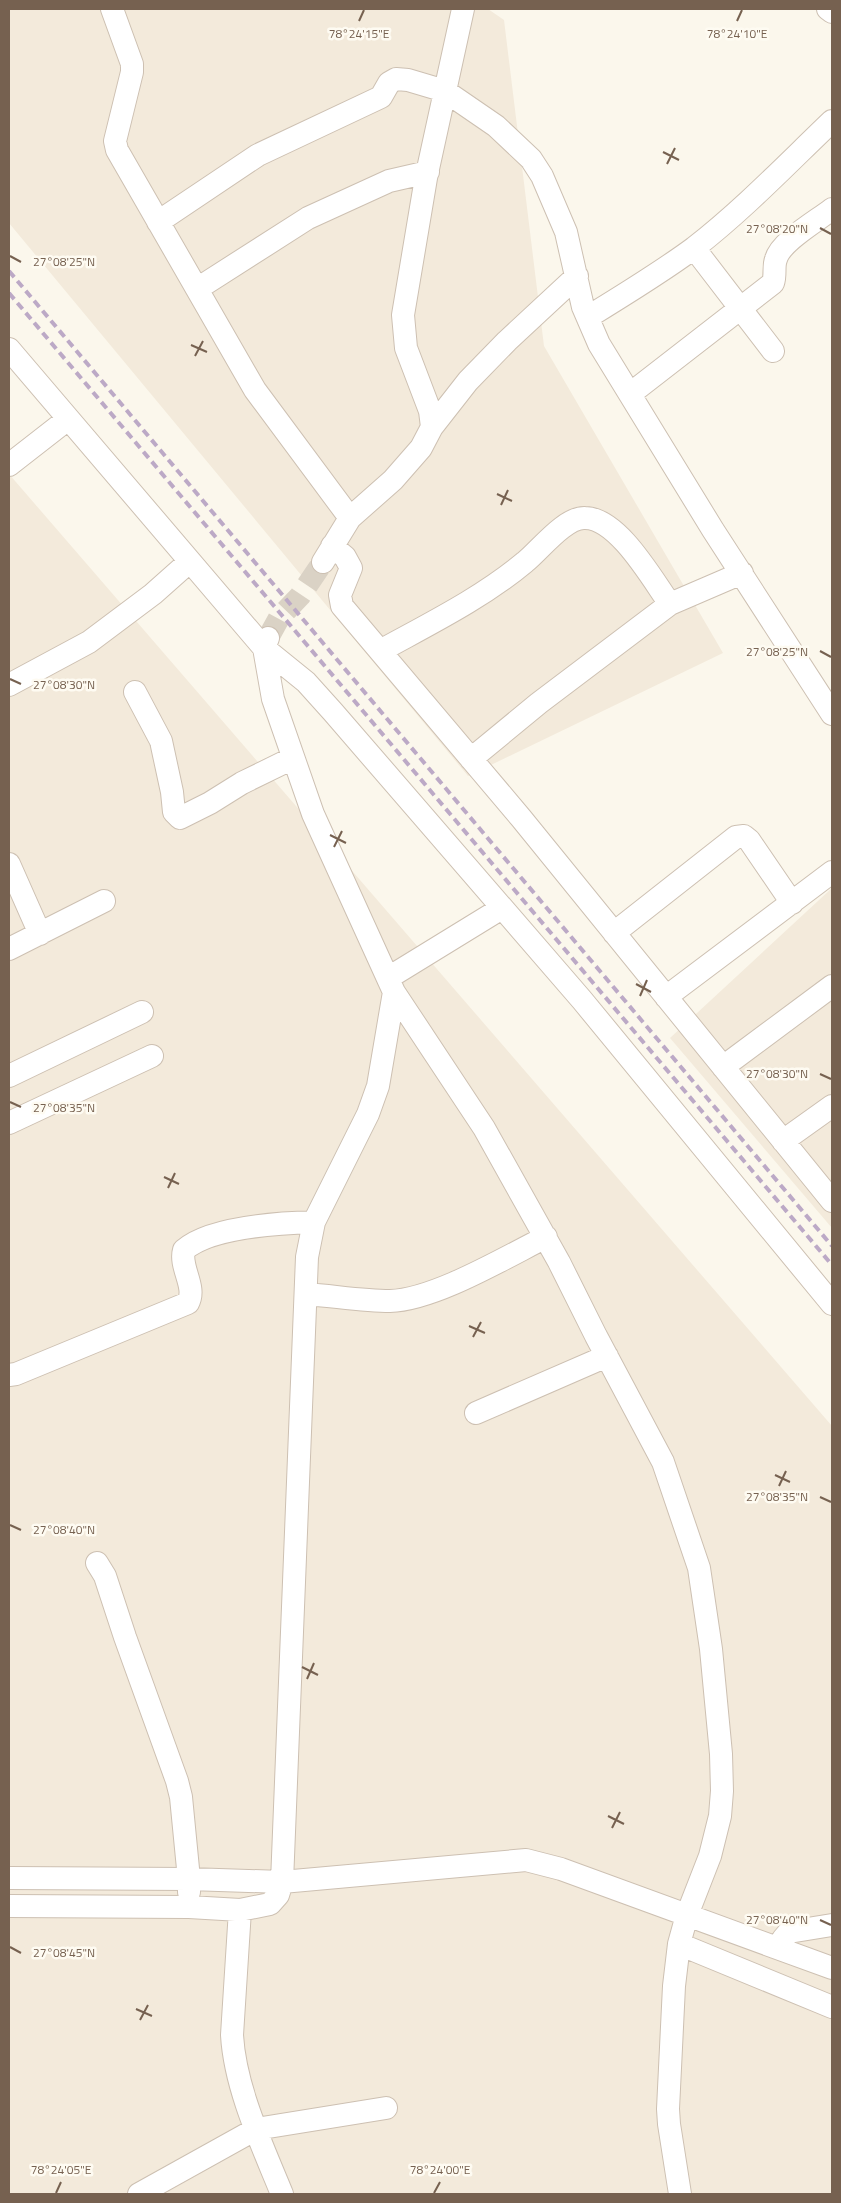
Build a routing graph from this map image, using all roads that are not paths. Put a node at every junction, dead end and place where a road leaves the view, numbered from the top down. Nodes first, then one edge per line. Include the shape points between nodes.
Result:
1 (112, 9) edge
2 (828, 9) edge
3 (460, 10) edge
4 (832, 12) edge
5 (445, 91) junction
6 (832, 121) edge
7 (428, 172) junction
8 (832, 209) edge
9 (158, 222) junction
10 (694, 248) junction
11 (577, 276) junction
12 (196, 288) junction
13 (740, 307) junction
14 (588, 317) junction
15 (9, 348) edge
16 (773, 351) dead end
17 (630, 394) junction
18 (68, 419) junction
19 (432, 427) junction
20 (9, 465) edge
21 (350, 518) junction
22 (189, 562) junction
23 (742, 572) junction
24 (670, 604) junction
25 (266, 643) junction
26 (380, 651) junction
27 (9, 685) edge
28 (135, 692) dead end
29 (832, 714) edge
30 (293, 758) junction
31 (471, 759) junction
32 (9, 864) edge
33 (832, 872) edge
34 (104, 901) dead end
35 (792, 903) junction
36 (502, 908) junction
37 (614, 933) junction
38 (40, 934) junction
39 (9, 949) edge
40 (391, 985) junction
41 (832, 986) edge
42 (666, 997) junction
43 (142, 1012) dead end
44 (152, 1056) dead end
45 (722, 1066) junction
46 (9, 1076) edge
47 (832, 1106) edge
48 (9, 1123) edge
49 (783, 1141) junction
50 (832, 1201) edge
51 (314, 1222) junction
52 (546, 1237) junction
53 (306, 1294) junction
54 (832, 1304) edge
55 (607, 1356) junction
56 (9, 1375) edge
57 (476, 1413) dead end
58 (98, 1562) dead end
59 (9, 1878) edge
60 (189, 1878) junction
61 (282, 1882) junction
62 (9, 1906) edge
63 (189, 1907) junction
64 (240, 1910) junction
65 (687, 1915) junction
66 (832, 1925) edge
67 (679, 1944) junction
68 (782, 1949) junction
69 (832, 1968) edge
70 (832, 2007) edge
71 (386, 2108) dead end
72 (256, 2129) junction
73 (139, 2194) edge
74 (282, 2194) edge
75 (680, 2194) edge

1 - 9 street via 132,64 115,141
2 - 4 street
3 - 5 street
5 - 7 street
5 - 9 street via 396,79 389,83 381,97 258,155
5 - 11 street via 496,126 531,159 542,176 566,232
6 - 10 street
7 - 12 street via 389,180 316,214
7 - 19 street via 403,332
8 - 13 street via 786,245 776,257 774,282
9 - 12 street
10 - 13 street
10 - 14 street
11 - 14 street
11 - 19 street via 474,375
12 - 21 street via 255,390
13 - 16 street
13 - 17 street
14 - 17 street via 599,344
15 - 18 street
17 - 23 street
18 - 20 street
18 - 22 street
19 - 21 street via 421,448 393,480
21 - 26 street via 327,554 345,557 351,568 340,595 342,606
22 - 25 street
22 - 27 street via 89,642
23 - 24 street
23 - 29 street
24 - 26 street via 614,530 584,517 573,521 551,538 510,575
24 - 31 street
25 - 30 street via 273,700
25 - 36 street via 306,682
26 - 31 street
28 - 30 street via 162,741 174,812 180,818
30 - 40 street via 313,814
31 - 37 street
32 - 38 street
33 - 35 street
34 - 38 street
35 - 37 street via 749,840 744,836 736,837
35 - 42 street
36 - 40 street
36 - 54 street via 582,1000
37 - 42 street
38 - 39 street
40 - 51 street via 378,1086 368,1114
40 - 52 street via 484,1128
41 - 45 street
42 - 45 street
43 - 46 street
44 - 48 street
45 - 49 street
47 - 49 street
49 - 50 street
51 - 53 street via 307,1257
51 - 56 street via 272,1224 194,1243 184,1250 182,1256 190,1286 188,1303
52 - 53 street via 476,1273 410,1298 392,1301
52 - 55 street
53 - 61 street
55 - 57 street
55 - 65 street via 663,1462 684,1519 704,1592 722,1792 710,1856
58 - 60 street via 177,1781
59 - 60 street
60 - 61 street
60 - 63 street
61 - 64 street via 278,1895 270,1904
61 - 65 street via 526,1860 561,1869
62 - 63 street
63 - 64 street
64 - 72 street via 233,2054
65 - 67 street
65 - 68 street
66 - 68 street via 789,1932
67 - 70 street
67 - 75 street via 668,2082 669,2124
68 - 69 street
71 - 72 street
72 - 73 street
72 - 74 street

